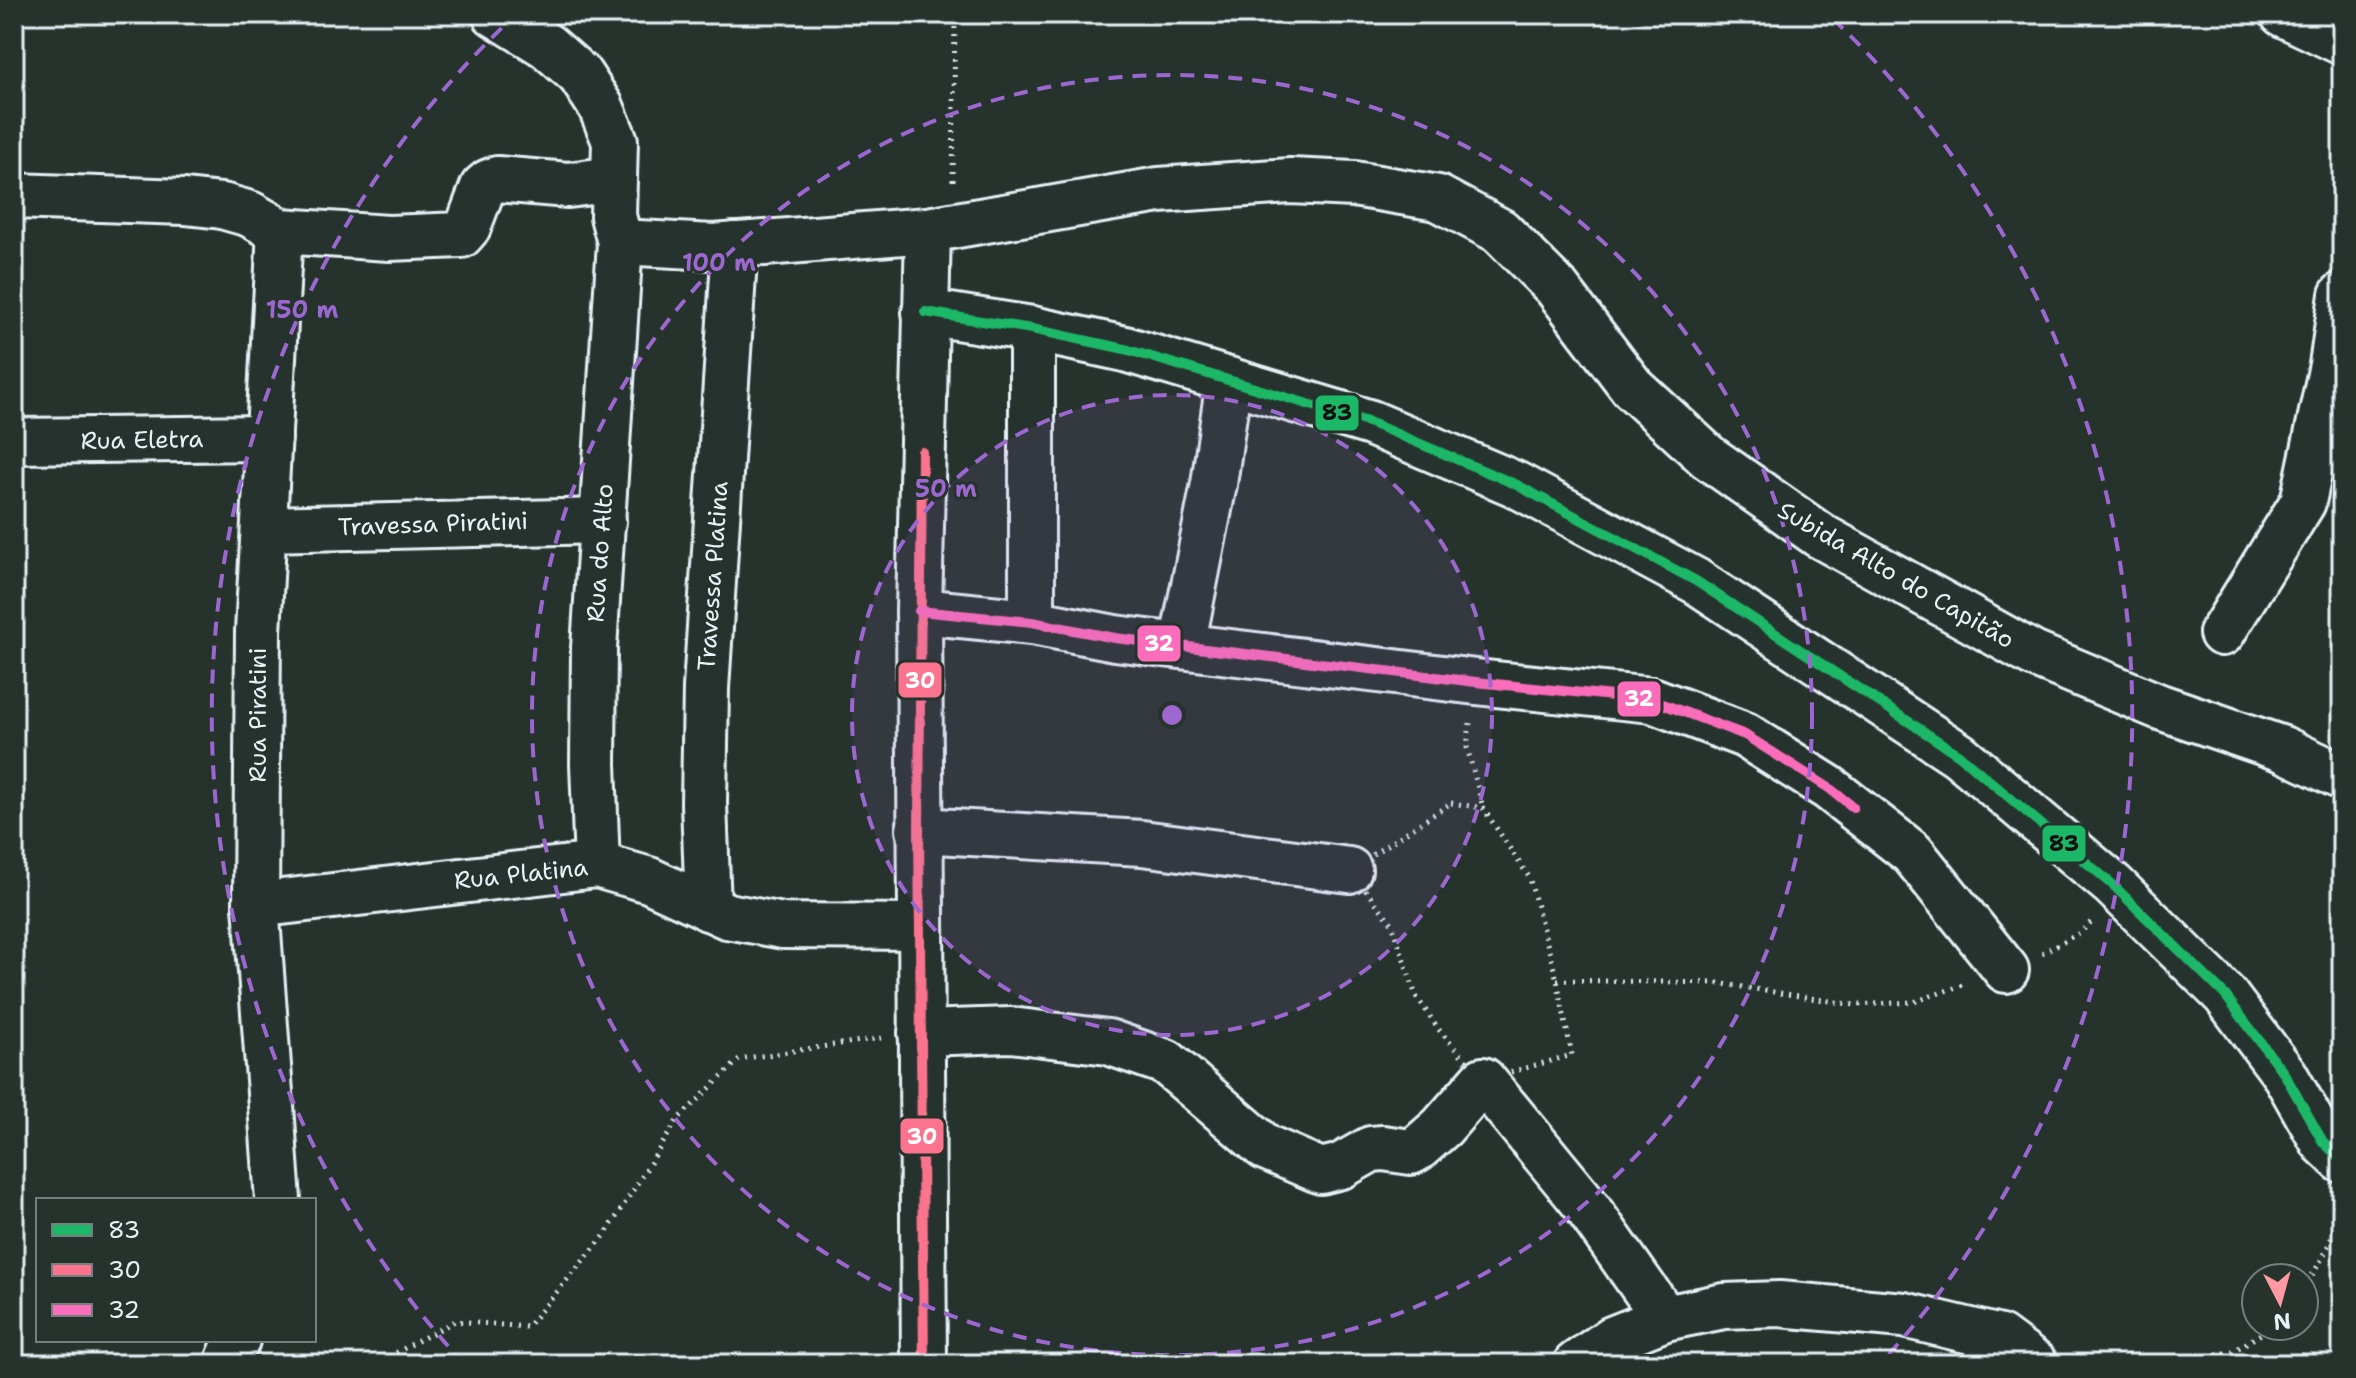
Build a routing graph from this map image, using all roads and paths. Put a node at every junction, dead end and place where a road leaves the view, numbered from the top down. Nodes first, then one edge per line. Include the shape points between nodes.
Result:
1 (495, 14) edge
2 (955, 14) edge
3 (2283, 14) edge
4 (2342, 42) edge
5 (614, 179) junction
6 (14, 196) edge
7 (940, 228) junction
8 (280, 231) junction
9 (620, 242) junction
10 (735, 245) junction
11 (2342, 295) edge
12 (925, 312) junction
13 (1032, 329) junction
14 (1229, 380) junction
15 (269, 438) junction
16 (14, 441) edge
17 (603, 521) junction
18 (264, 529) junction
19 (919, 611) junction
20 (1032, 622) junction
21 (2222, 633) dead end
22 (1182, 646) junction
23 (1476, 682) junction
24 (2342, 777) edge
25 (1483, 808) junction
26 (919, 830) junction
27 (597, 865) junction
28 (1349, 870) junction
29 (2120, 892) junction
30 (256, 905) junction
31 (708, 908) junction
32 (920, 927) junction
33 (2006, 970) junction
34 (1557, 980) junction
35 (921, 1033) junction
36 (1483, 1080) junction
37 (2342, 1160) edge
38 (278, 1198) edge
39 (2342, 1214) edge
40 (2320, 1262) edge
41 (1665, 1318) junction
42 (236, 1342) edge
43 (2248, 1342) edge
44 (227, 1364) edge
45 (375, 1364) edge
46 (924, 1364) edge
47 (1576, 1364) edge
48 (2035, 1364) edge
49 (2178, 1364) edge

1 - 5 street, Rua do Alto via 547,46 580,75 615,141
2 - 7 path
3 - 4 street
5 - 8 street via 568,185 497,179 483,187 461,235 389,238
5 - 9 street, Rua do Alto via 613,216
6 - 8 street via 222,206
7 - 10 street, Subida Alto do Capitão
7 - 12 street
7 - 24 street, Subida Alto do Capitão via 1159,190 1290,181 1354,184 1438,198 1500,231 1556,287 1632,387 1708,457 1819,535 2033,654 2160,707 2283,749
8 - 15 street, Rua Piratini
9 - 10 street, Subida Alto do Capitão
9 - 17 street, Rua do Alto
10 - 31 street, Travessa Platina via 706,688
11 - 21 street via 2303,502
12 - 13 street
12 - 19 street
13 - 14 street
13 - 20 street
14 - 22 street
14 - 29 street via 1371,423 1515,484 1696,581 1959,755
15 - 16 street, Rua Eletra
15 - 18 street, Rua Piratini
17 - 18 street, Travessa Piratini
17 - 27 street, Rua do Alto via 594,648
18 - 30 street, Rua Piratini
19 - 20 street
19 - 26 street
20 - 22 street
22 - 23 street
23 - 25 path via 1467,747
23 - 33 street via 1652,700 1745,735 1829,788 1912,853
25 - 28 path via 1451,803
25 - 34 path via 1529,877
26 - 28 street via 1142,843
26 - 32 street
27 - 30 street, Rua Platina
27 - 31 street, Rua Platina via 649,880
28 - 36 path via 1392,923 1416,996
29 - 33 path via 2081,932
29 - 37 street via 2225,995 2285,1075 2323,1142
30 - 38 street, Rua Piratini
31 - 32 street, Rua Platina via 783,926
32 - 35 street
33 - 34 path via 1914,1002 1855,1005 1717,983
34 - 36 path via 1572,1055
35 - 36 street via 1011,1030 1108,1042 1152,1057 1166,1062 1265,1147 1321,1171 1371,1149 1411,1152 1442,1127
35 - 45 path via 740,1059 678,1119 605,1235 527,1327 455,1321
35 - 46 street
36 - 41 street via 1584,1203
39 - 40 path
41 - 47 street via 1612,1339
41 - 48 street via 1724,1306 1779,1304 1904,1315 2000,1338
42 - 44 street
43 - 49 path via 2232,1352

